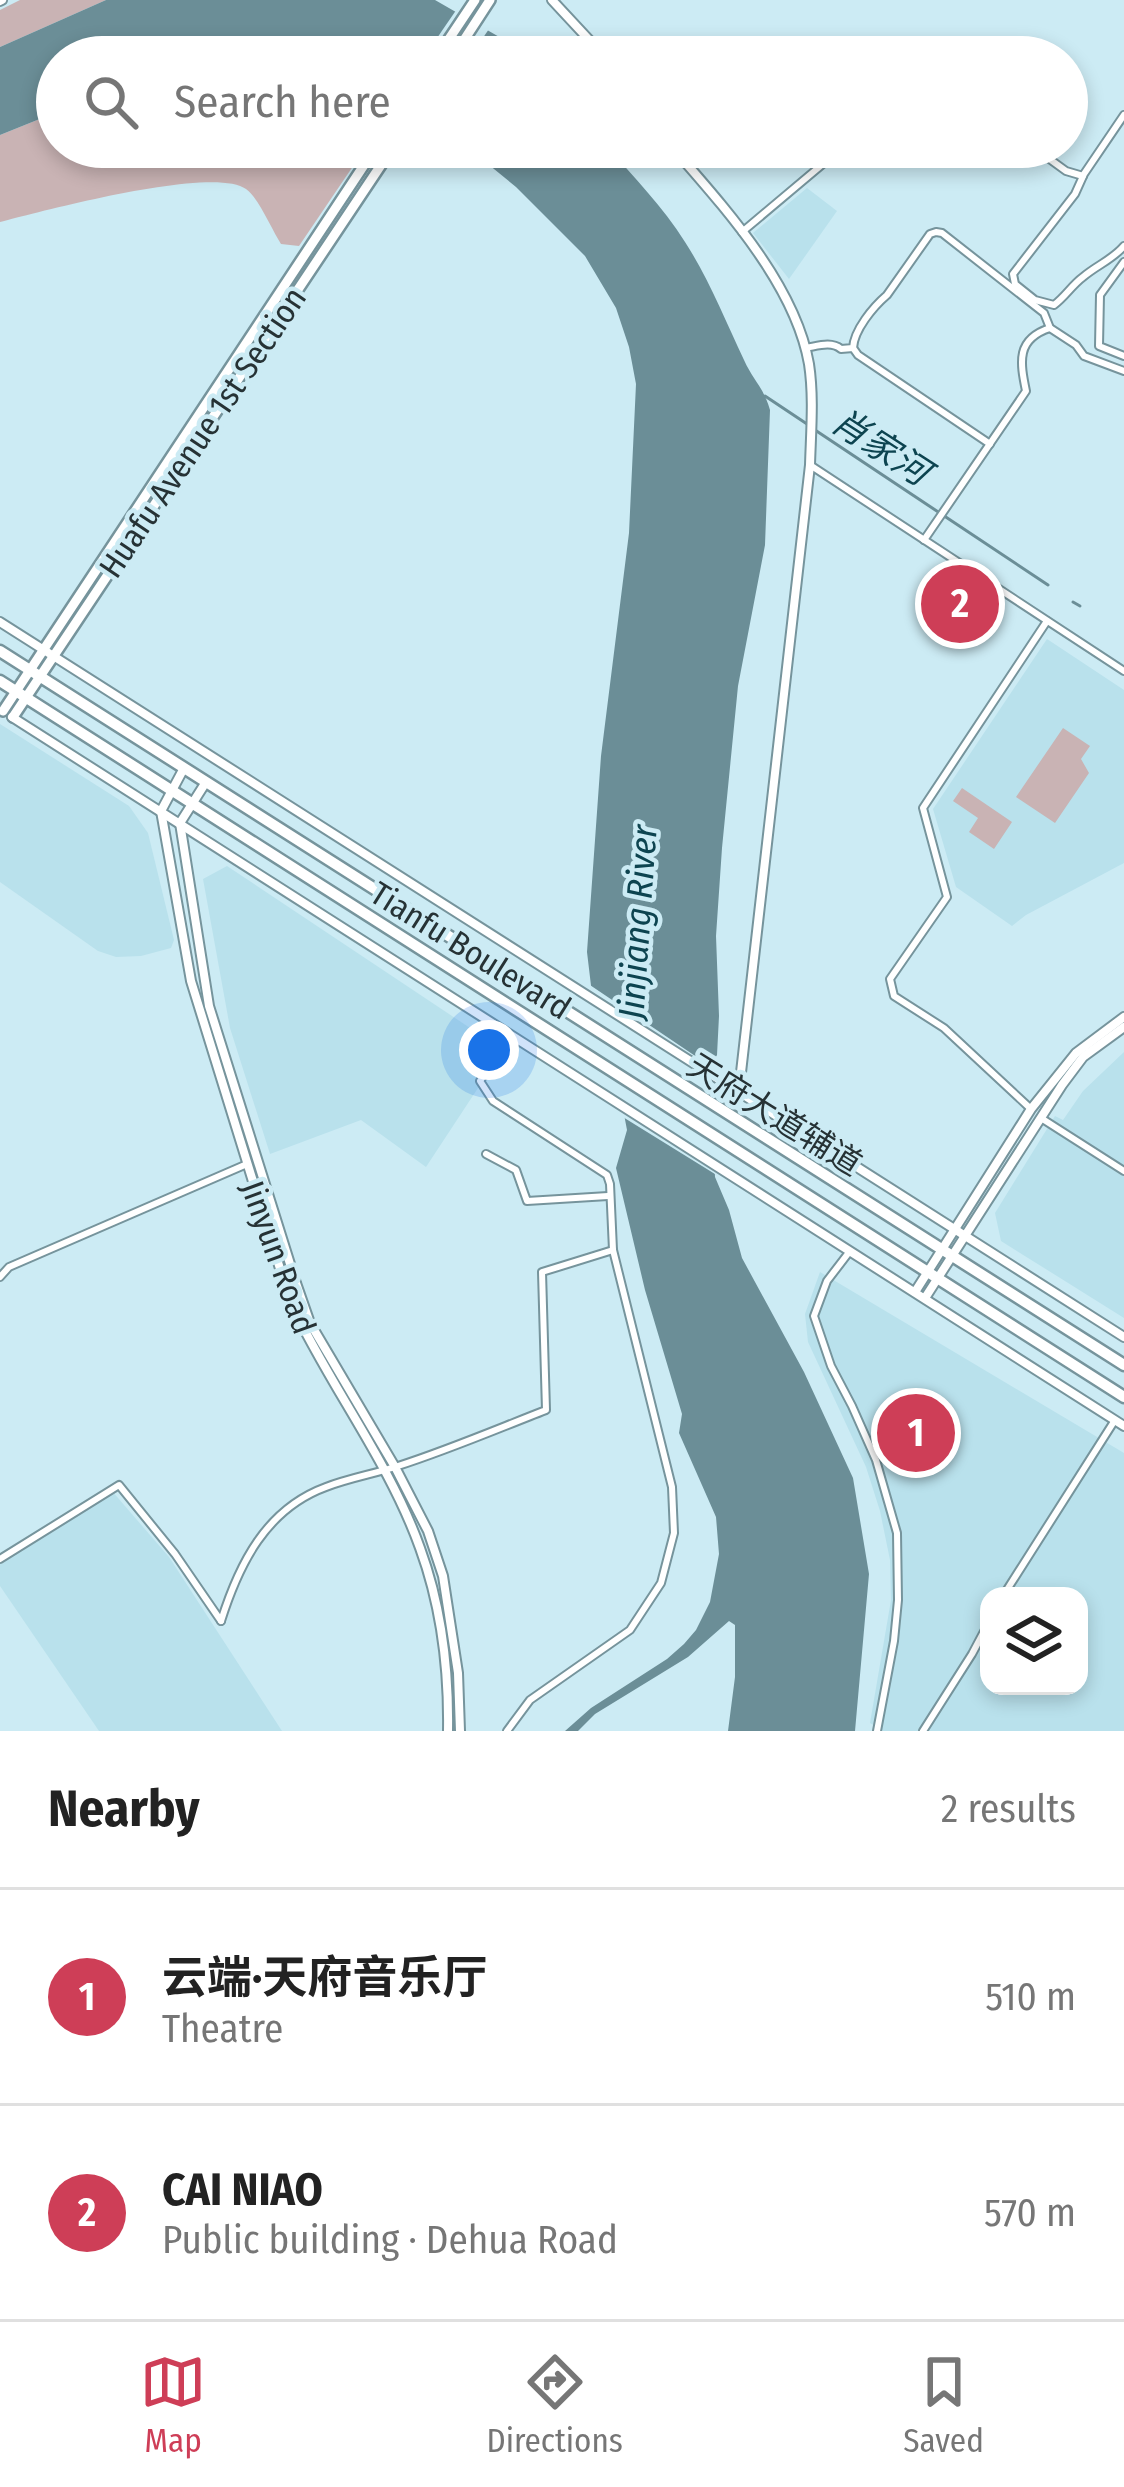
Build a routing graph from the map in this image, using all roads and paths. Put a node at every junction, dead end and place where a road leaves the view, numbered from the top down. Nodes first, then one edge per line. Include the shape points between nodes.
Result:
1 (475, 0) edge
2 (552, 0) edge
3 (489, 2) edge
4 (451, 36) edge
5 (466, 36) edge
6 (585, 36) edge
7 (1124, 116) edge
8 (362, 168) edge
9 (379, 168) edge
10 (689, 168) edge
11 (818, 168) edge
12 (1062, 168) edge
13 (1083, 176) junction
14 (741, 232) junction
15 (1124, 245) edge
16 (1124, 262) edge
17 (1050, 328) junction
18 (805, 347) junction
19 (853, 348) junction
20 (1124, 356) edge
21 (1124, 370) edge
22 (990, 444) junction
23 (810, 465) junction
24 (924, 540) junction
25 (1047, 621) junction
26 (0, 622) edge
27 (0, 651) edge
28 (49, 653) junction
29 (1124, 671) edge
30 (36, 673) junction
31 (0, 681) edge
32 (21, 695) junction
33 (5, 712) edge
34 (184, 768) junction
35 (206, 782) junction
36 (170, 790) junction
37 (192, 804) junction
38 (161, 812) junction
39 (180, 824) junction
40 (1124, 1017) edge
41 (1124, 1027) edge
42 (511, 1035) junction
43 (739, 1090) junction
44 (1031, 1109) junction
45 (1040, 1118) junction
46 (486, 1154) dead end
47 (251, 1162) junction
48 (1124, 1171) edge
49 (608, 1196) junction
50 (956, 1229) junction
51 (966, 1235) junction
52 (613, 1250) junction
53 (850, 1251) junction
54 (948, 1252) junction
55 (933, 1275) junction
56 (0, 1277) edge
57 (915, 1292) junction
58 (925, 1298) junction
59 (1124, 1337) edge
60 (1124, 1364) edge
61 (1124, 1397) edge
62 (1120, 1423) edge
63 (395, 1467) junction
64 (383, 1470) junction
65 (0, 1559) edge
66 (1009, 1587) edge
67 (980, 1640) edge
68 (448, 1731) edge
69 (460, 1731) edge
70 (507, 1731) edge
71 (877, 1731) edge
72 (922, 1731) edge

1 - 4 main road
2 - 6 street
3 - 5 main road
7 - 13 street
8 - 28 main road
9 - 28 main road, Huafu Avenue 1st Section
10 - 14 street
11 - 14 street
12 - 13 street
13 - 15 street via 1013,274 1015,284 1054,305
14 - 18 street via 782,290
16 - 20 street via 1100,295 1100,346
17 - 19 street via 1044,314 936,232
17 - 21 street via 1084,356
17 - 22 street via 1021,353 1026,391
18 - 19 street
18 - 23 street
19 - 22 street
22 - 24 street
23 - 24 street
23 - 43 street
24 - 25 street
25 - 29 street
25 - 44 street via 923,808 947,897 890,979 894,996 944,1028
26 - 28 street, 天府大道辅道
27 - 30 main road, Tianfu Boulevard
28 - 30 main road, Huafu Avenue 1st Section
28 - 43 street, 天府大道辅道
30 - 32 main road, Huafu Avenue 1st Section
30 - 34 main road, Tianfu Boulevard
31 - 32 main road, Tianfu Boulevard
32 - 33 main road, Huafu Avenue 1st Section
32 - 36 main road, Tianfu Boulevard
33 - 38 street
34 - 35 main road, Tianfu Boulevard
34 - 36 street
35 - 37 street
35 - 54 main road, Tianfu Boulevard
36 - 37 main road, Tianfu Boulevard
36 - 38 street
37 - 39 street
37 - 55 main road, Tianfu Boulevard
38 - 39 street
38 - 47 street, Jinyun Road via 194,995
39 - 42 street
39 - 47 street, Jinyun Road via 208,1006
40 - 44 street via 1076,1054
41 - 45 street via 1083,1058
42 - 49 street via 481,1081 488,1094 607,1175
42 - 53 street
43 - 50 street, 天府大道辅道
44 - 50 street
45 - 48 street
45 - 51 street
46 - 49 street via 515,1170 527,1201
47 - 56 street
47 - 63 street, Jinyun Road via 310,1323
47 - 64 street, Jinyun Road via 290,1301
49 - 52 street
50 - 51 street, 天府大道辅道
50 - 54 street
51 - 54 street
51 - 59 street, 天府大道辅道
52 - 63 street via 542,1272 546,1410
52 - 70 street via 672,1487 668,1563 630,1630 530,1700
53 - 57 street
53 - 71 street via 814,1316 876,1460 897,1534 894,1642
54 - 55 street
54 - 60 main road, Tianfu Boulevard
55 - 57 street
55 - 58 street
55 - 61 main road
57 - 58 street
58 - 62 street
62 - 66 street
63 - 64 street
63 - 69 street, Jinyun Road via 443,1576
64 - 65 street via 319,1489 280,1514 249,1551 221,1622 119,1485
64 - 68 street, Jinyun Road via 434,1590 448,1670
67 - 72 street

